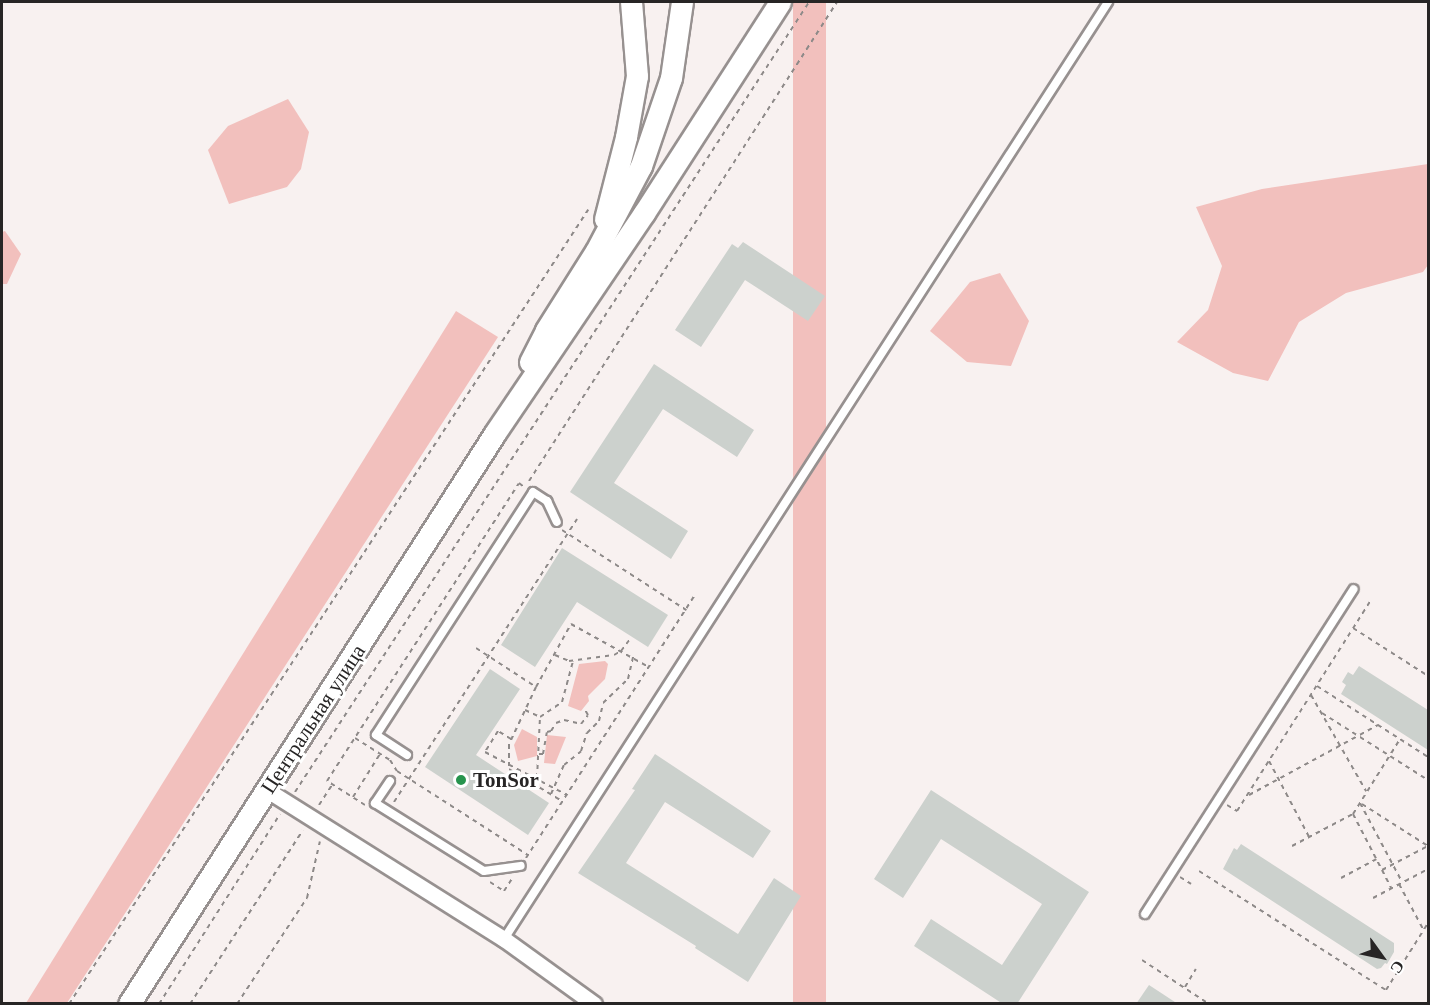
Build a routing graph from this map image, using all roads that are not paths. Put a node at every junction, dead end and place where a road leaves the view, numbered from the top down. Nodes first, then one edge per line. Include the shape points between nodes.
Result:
1 (631, 2) edge
2 (682, 2) edge
3 (780, 2) edge
4 (1107, 2) edge
5 (596, 251) junction
6 (495, 433) junction
7 (556, 524) road end
8 (1354, 590) dead end
9 (407, 755) dead end
10 (390, 781) dead end
11 (267, 790) junction
12 (521, 866) road end
13 (1145, 914) dead end
14 (504, 939) junction
15 (129, 1004) edge
16 (594, 1004) edge

1 - 5 main road via 637,76 626,137
2 - 5 main road via 670,78 641,166
3 - 6 main road
4 - 14 lane
5 - 6 main road via 546,330
6 - 11 main road, Центральная улица
7 - 9 lane via 547,501 533,492 376,735
8 - 13 lane
10 - 12 lane via 375,803 484,871
11 - 14 street
11 - 15 main road, Центральная улица
14 - 16 street

